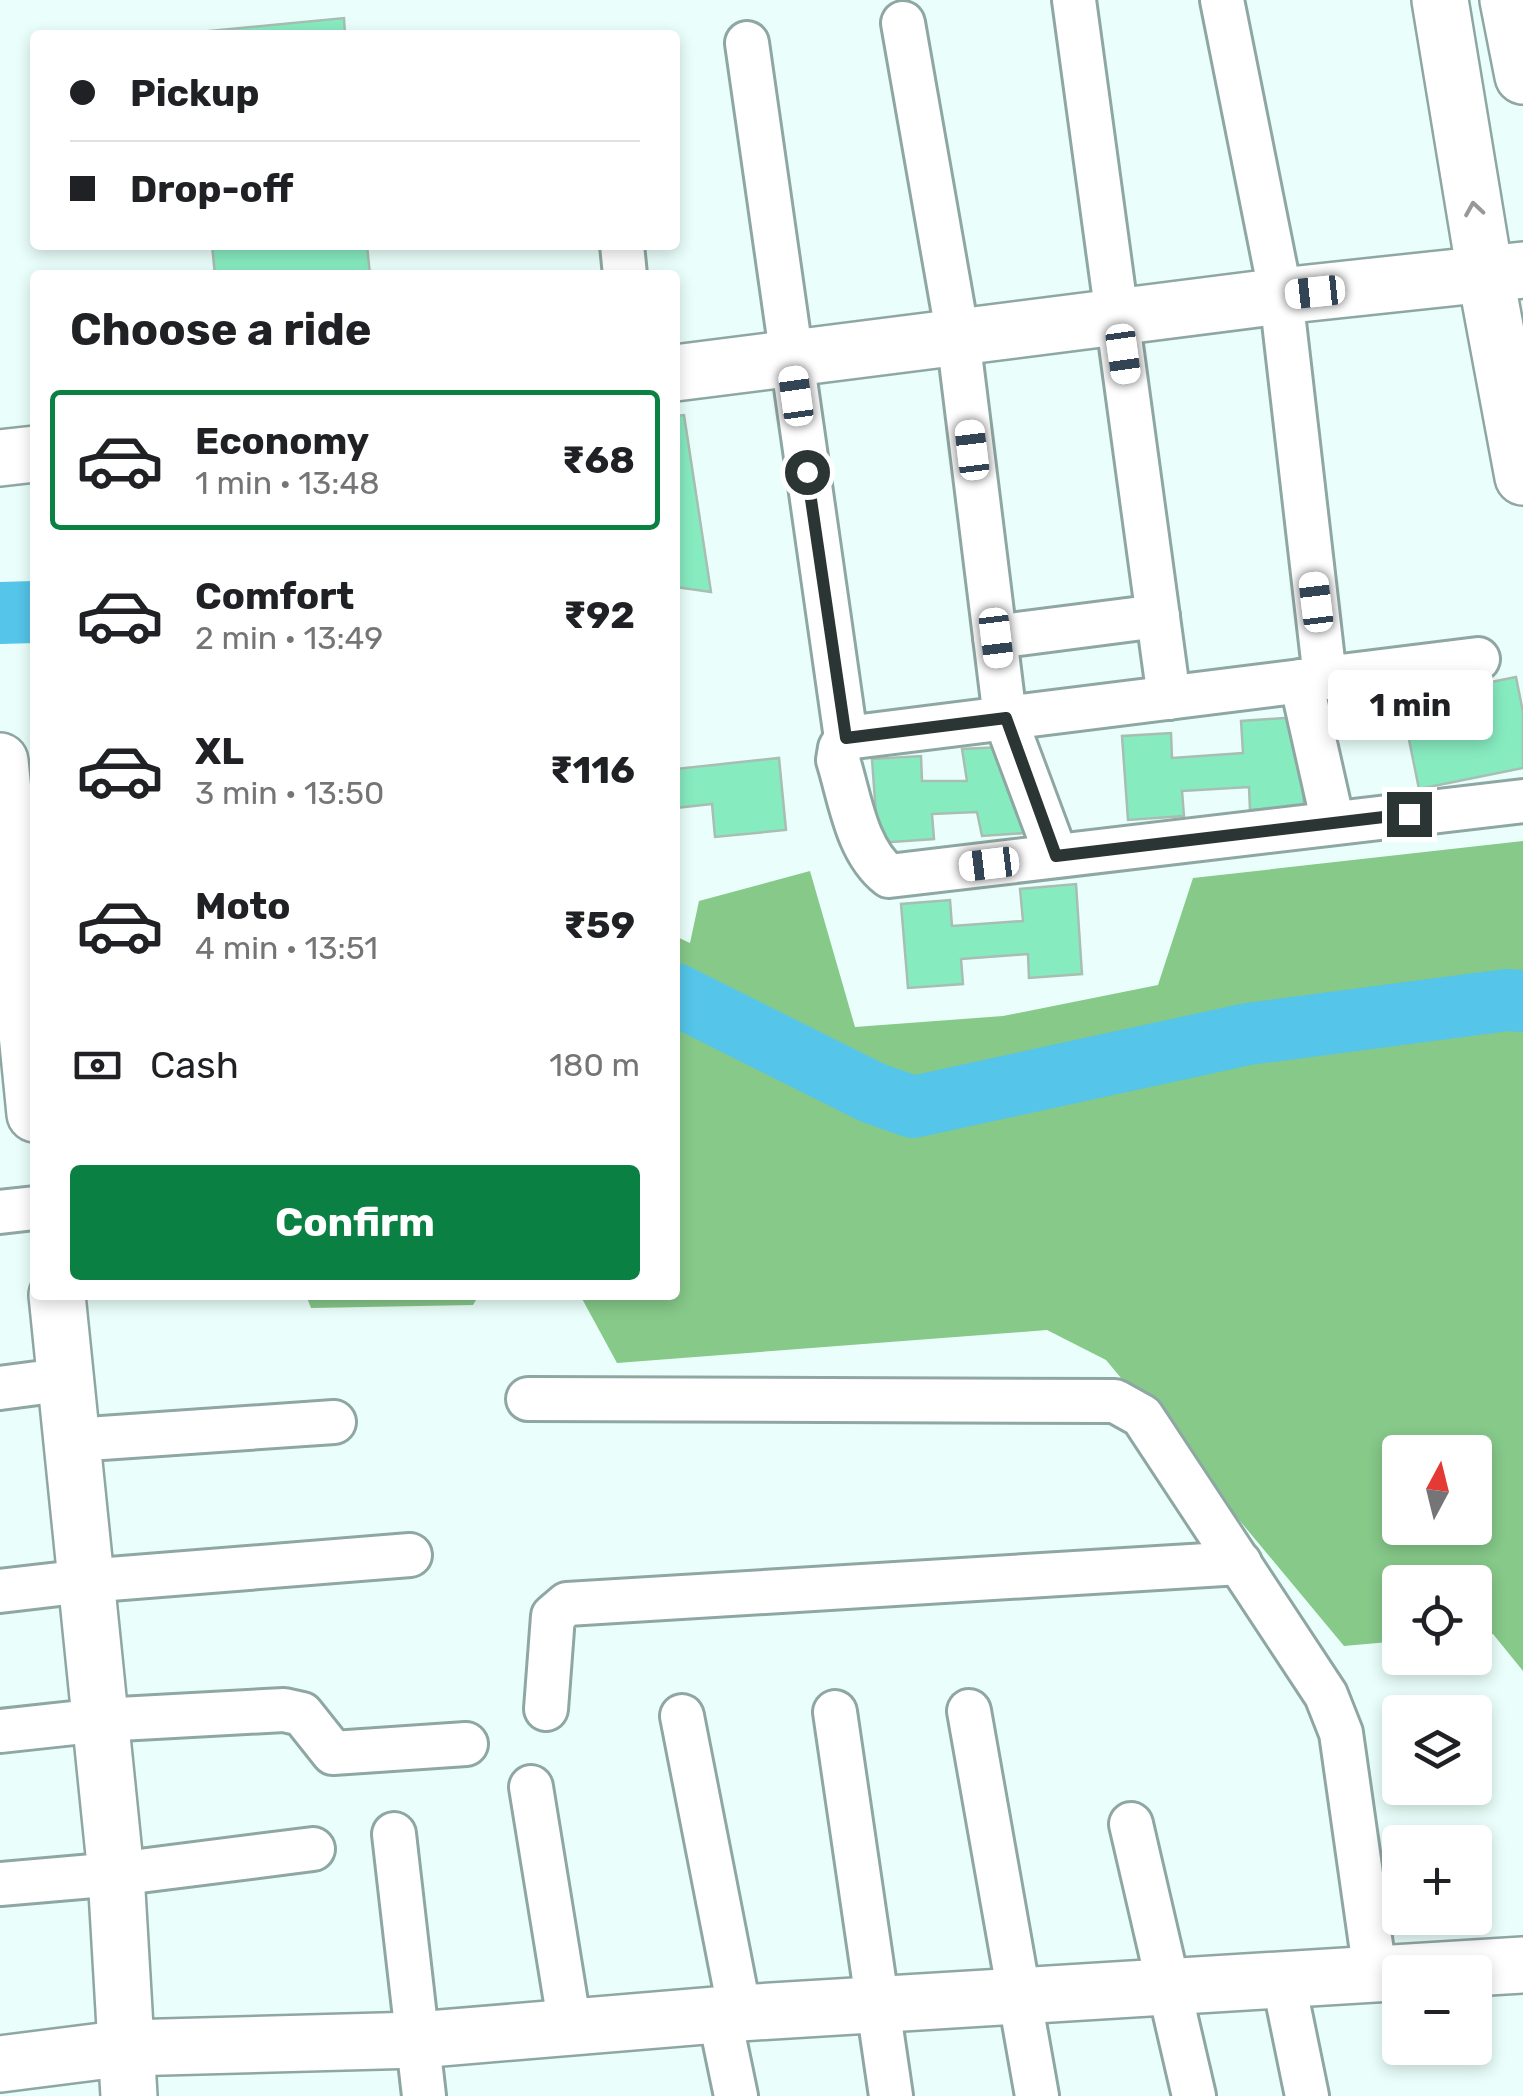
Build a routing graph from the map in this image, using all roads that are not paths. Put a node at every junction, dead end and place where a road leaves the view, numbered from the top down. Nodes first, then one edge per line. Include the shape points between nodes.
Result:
1 (1074, 0) edge
2 (1222, 0) edge
3 (1440, 0) edge
4 (1508, 0) edge
5 (903, 23) dead end
6 (747, 42) dead end
7 (1523, 76) edge
8 (1506, 295) edge
9 (1281, 296) junction
10 (1118, 317) junction
11 (958, 338) junction
12 (791, 358) junction
13 (680, 372) edge
14 (30, 455) edge
15 (0, 458) edge
16 (1523, 477) edge
17 (1158, 616) junction
18 (996, 638) junction
19 (1478, 659) dead end
20 (1313, 679) junction
21 (1170, 698) junction
22 (1006, 718) junction
23 (846, 738) junction
24 (0, 762) edge
25 (1523, 800) edge
26 (1333, 823) junction
27 (1056, 856) junction
28 (8, 916) edge
29 (14, 1060) edge
30 (30, 1101) edge
31 (30, 1209) edge
32 (0, 1212) edge
33 (57, 1300) edge
34 (68, 1379) junction
35 (0, 1388) edge
36 (528, 1399) dead end
37 (334, 1422) dead end
38 (73, 1440) junction
39 (410, 1555) dead end
40 (1240, 1563) junction
41 (86, 1581) junction
42 (0, 1591) edge
43 (546, 1710) dead end
44 (969, 1711) dead end
45 (835, 1712) dead end
46 (682, 1716) dead end
47 (101, 1720) junction
48 (0, 1731) edge
49 (466, 1744) dead end
50 (531, 1787) dead end
51 (1130, 1824) dead end
52 (394, 1834) dead end
53 (314, 1849) dead end
54 (116, 1874) junction
55 (0, 1884) edge
56 (1523, 1965) edge
57 (1375, 1973) junction
58 (1283, 1979) junction
59 (1169, 1986) junction
60 (1017, 1995) junction
61 (876, 2004) junction
62 (729, 2014) junction
63 (570, 2027) junction
64 (417, 2040) junction
65 (0, 2064) edge
66 (128, 2072) edge
67 (424, 2096) edge
68 (736, 2096) edge
69 (891, 2096) edge
70 (1037, 2096) edge
71 (1194, 2096) edge
72 (1307, 2096) edge

1 - 10 street
2 - 9 street
8 -> 3 street
4 - 7 street
5 - 11 street
6 - 12 street
8 - 9 street
8 - 16 street
9 - 10 street
9 - 20 street
10 - 11 street
10 - 17 street
11 - 12 street
11 - 18 street
12 - 13 street
12 - 23 street
14 - 15 street
17 - 18 street
17 - 21 street
18 - 22 street
19 - 20 street
20 - 21 street
20 - 26 street
21 - 22 street
22 - 23 street
22 - 27 street
23 - 27 street via 838,760 863,841 889,876
24 - 28 street
25 - 26 street
26 - 27 street
28 - 29 street
29 - 30 street
31 - 32 street
33 - 34 street
34 - 35 street
34 - 38 street
36 - 40 street via 1114,1401 1142,1416
37 - 38 street
38 - 41 street
39 - 41 street
40 - 43 street via 567,1604 553,1616
40 - 57 street via 1326,1696 1341,1733
41 - 42 street
41 - 47 street
44 - 60 street
45 - 61 street
46 - 62 street
47 - 48 street
47 - 49 street via 284,1710 302,1714 333,1753
47 - 54 street
50 - 63 street
51 - 59 street
52 - 64 street
53 - 54 street
54 - 55 street
54 - 66 street
56 - 57 street
57 - 58 street
58 - 59 street
58 - 72 street
59 - 60 street
59 - 71 street
60 - 61 street
60 - 70 street
61 - 62 street
61 - 69 street
62 - 63 street
62 - 68 street
63 - 64 street
64 - 66 street
64 - 67 street
65 - 66 street

